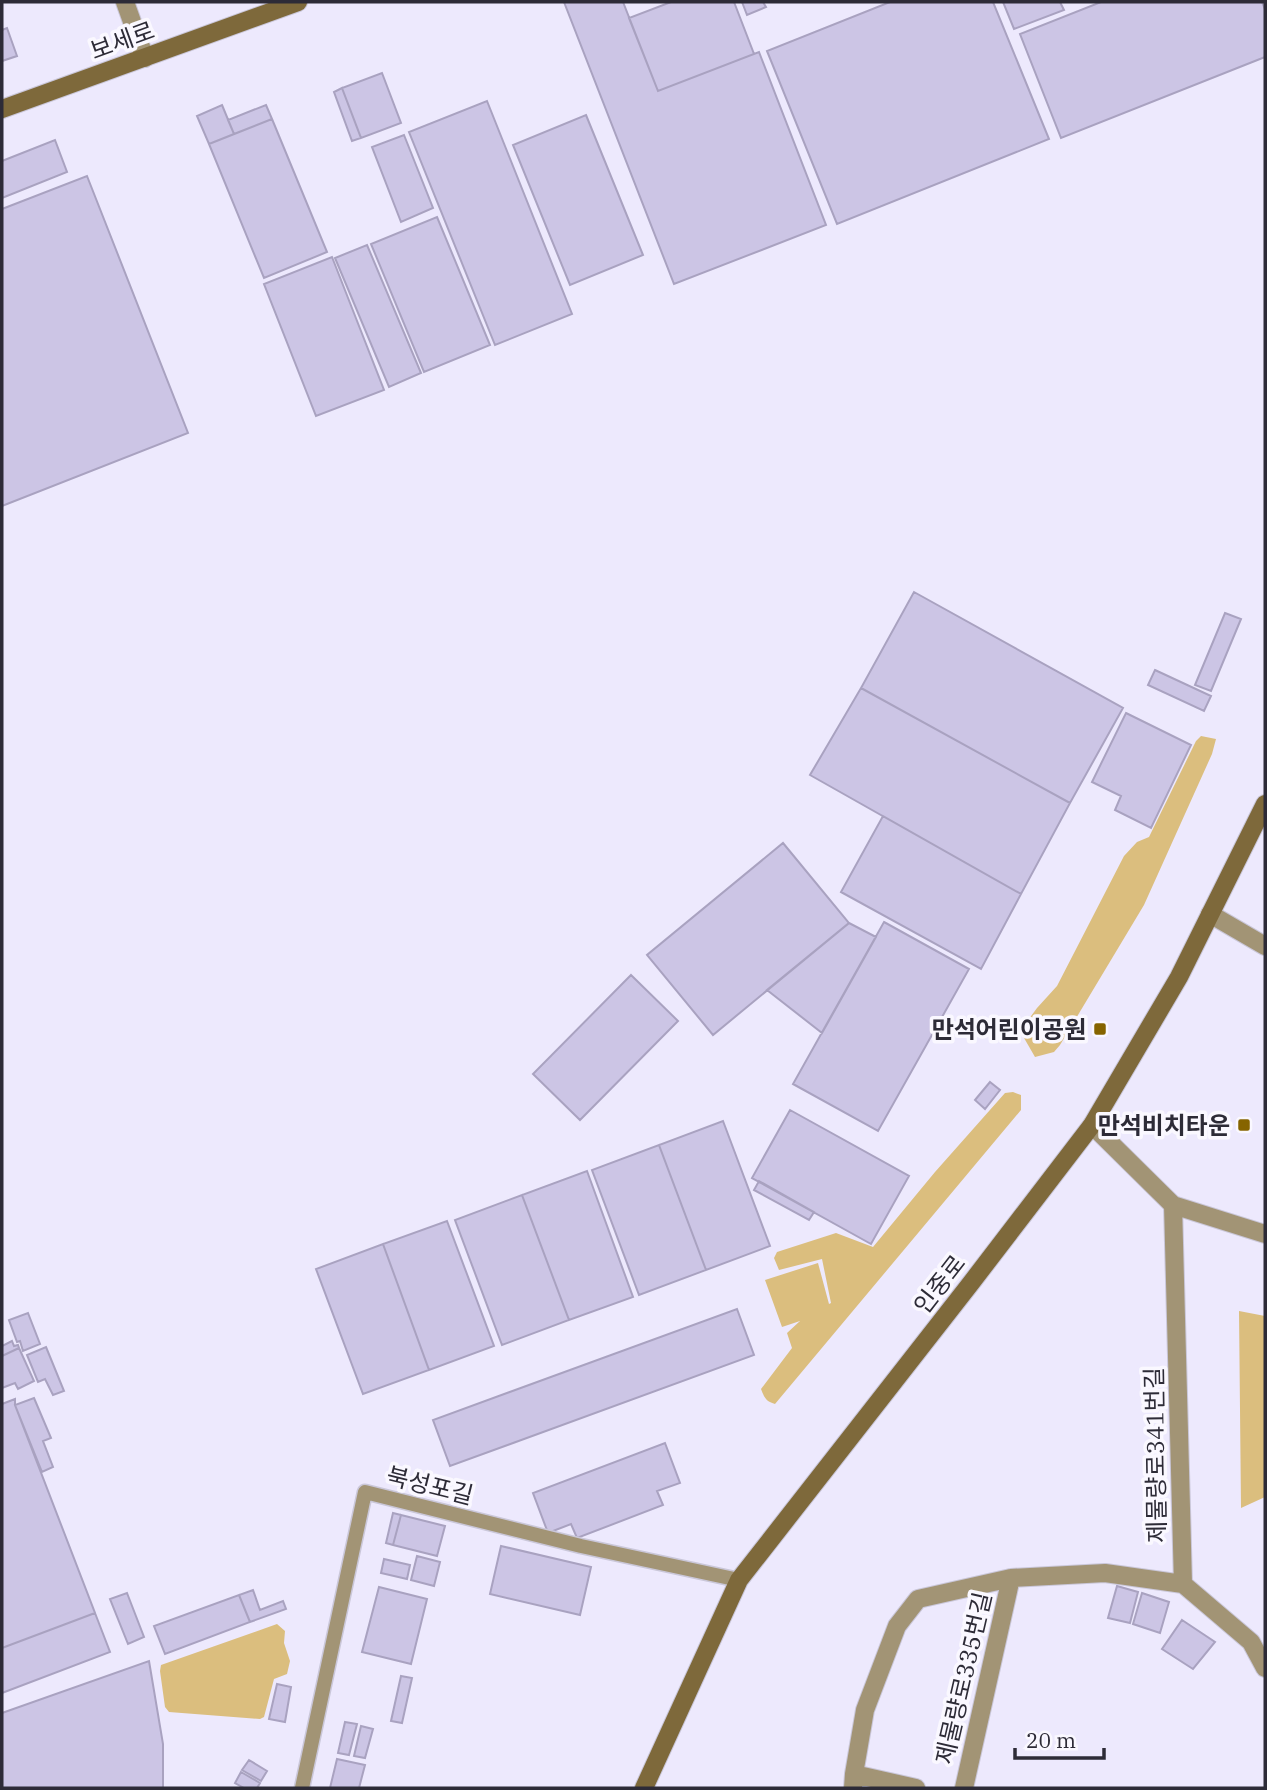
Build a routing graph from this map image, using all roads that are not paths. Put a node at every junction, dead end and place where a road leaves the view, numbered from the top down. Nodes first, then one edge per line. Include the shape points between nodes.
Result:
1 (125, 2) edge
2 (298, 2) edge
3 (145, 58) junction
4 (2, 109) edge
5 (1265, 804) edge
6 (1210, 914) junction
7 (1265, 946) edge
8 (1093, 1125) junction
9 (1173, 1205) junction
10 (1265, 1234) edge
11 (1010, 1578) junction
12 (739, 1580) junction
13 (1183, 1584) junction
14 (1265, 1668) edge
15 (853, 1781) edge
16 (302, 1788) edge
17 (644, 1788) edge
18 (916, 1788) edge
19 (964, 1788) edge

1 - 3 street
2 - 3 main road, 보세로
3 - 4 main road, 보세로
5 - 6 main road, 인중로
6 - 7 street
6 - 8 main road, 인중로
8 - 9 street
8 - 12 main road, 인중로
9 - 10 street
9 - 13 street, 제물량로341번길
11 - 13 street, 제물량로335번길 via 1105,1573
11 - 15 street, 제물량로335번길 via 918,1599 897,1626 865,1710
11 - 19 street, 제물량로335번길
12 - 16 lane, 북성포길 via 365,1492
12 - 17 main road, 인중로
13 - 14 street via 1251,1642
15 - 18 street

